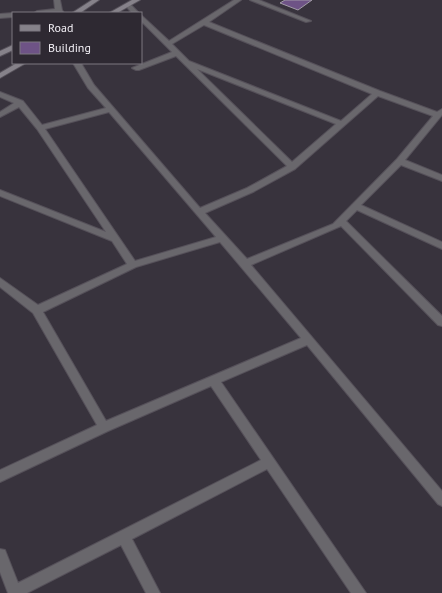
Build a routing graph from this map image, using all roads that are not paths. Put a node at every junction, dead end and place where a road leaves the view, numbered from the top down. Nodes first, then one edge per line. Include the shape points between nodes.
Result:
1 (57, 0) edge
2 (96, 0) edge
3 (137, 0) edge
4 (238, 0) edge
5 (253, 0) edge
6 (128, 5) junction
7 (60, 12) edge
8 (77, 12) edge
9 (114, 12) edge
10 (135, 12) edge
11 (12, 15) edge
12 (0, 16) edge
13 (142, 19) edge
14 (308, 21) dead end
15 (204, 22) junction
16 (168, 44) junction
17 (12, 48) edge
18 (176, 53) junction
19 (0, 54) edge
20 (186, 62) junction
21 (20, 64) edge
22 (78, 64) edge
23 (136, 68) dead end
24 (0, 76) edge
25 (377, 93) junction
26 (0, 94) edge
27 (20, 103) junction
28 (110, 109) junction
29 (440, 113) edge
30 (0, 115) edge
31 (342, 124) junction
32 (40, 128) junction
33 (400, 161) junction
34 (292, 167) junction
35 (442, 178) edge
36 (0, 193) edge
37 (355, 206) junction
38 (199, 212) junction
39 (341, 221) junction
40 (222, 238) junction
41 (116, 239) junction
42 (442, 246) edge
43 (245, 264) junction
44 (133, 265) junction
45 (0, 282) edge
46 (37, 310) junction
47 (442, 322) edge
48 (308, 340) junction
49 (213, 380) junction
50 (104, 427) junction
51 (269, 462) junction
52 (0, 476) edge
53 (442, 500) edge
54 (123, 536) junction
55 (0, 555) edge
56 (15, 593) edge
57 (154, 593) edge
58 (359, 593) edge

1 - 7 street
2 - 8 street
3 - 6 street
4 - 15 street
5 - 14 street
6 - 9 street
6 - 10 street
11 - 12 street
13 - 16 street
15 - 16 street
15 - 25 street
16 - 18 street
17 - 19 street
18 - 20 street
18 - 23 street
20 - 31 street
20 - 34 street
21 - 24 street
22 - 28 street
25 - 29 street
25 - 31 street
26 - 27 street
27 - 30 street
27 - 32 street
28 - 32 street
28 - 38 street
29 - 33 street
31 - 34 street
32 - 41 street
33 - 35 street
33 - 37 street
34 - 38 street via 250,190
36 - 41 street
37 - 39 street
37 - 42 street
38 - 40 street
39 - 43 street via 336,226
39 - 47 street
40 - 43 street
40 - 44 street
41 - 44 street
43 - 48 street
44 - 46 street
45 - 46 street
46 - 50 street
48 - 49 street
48 - 53 street
49 - 50 street
49 - 51 street
50 - 52 street
51 - 54 street
51 - 58 street
54 - 56 street
54 - 57 street
55 - 56 street

